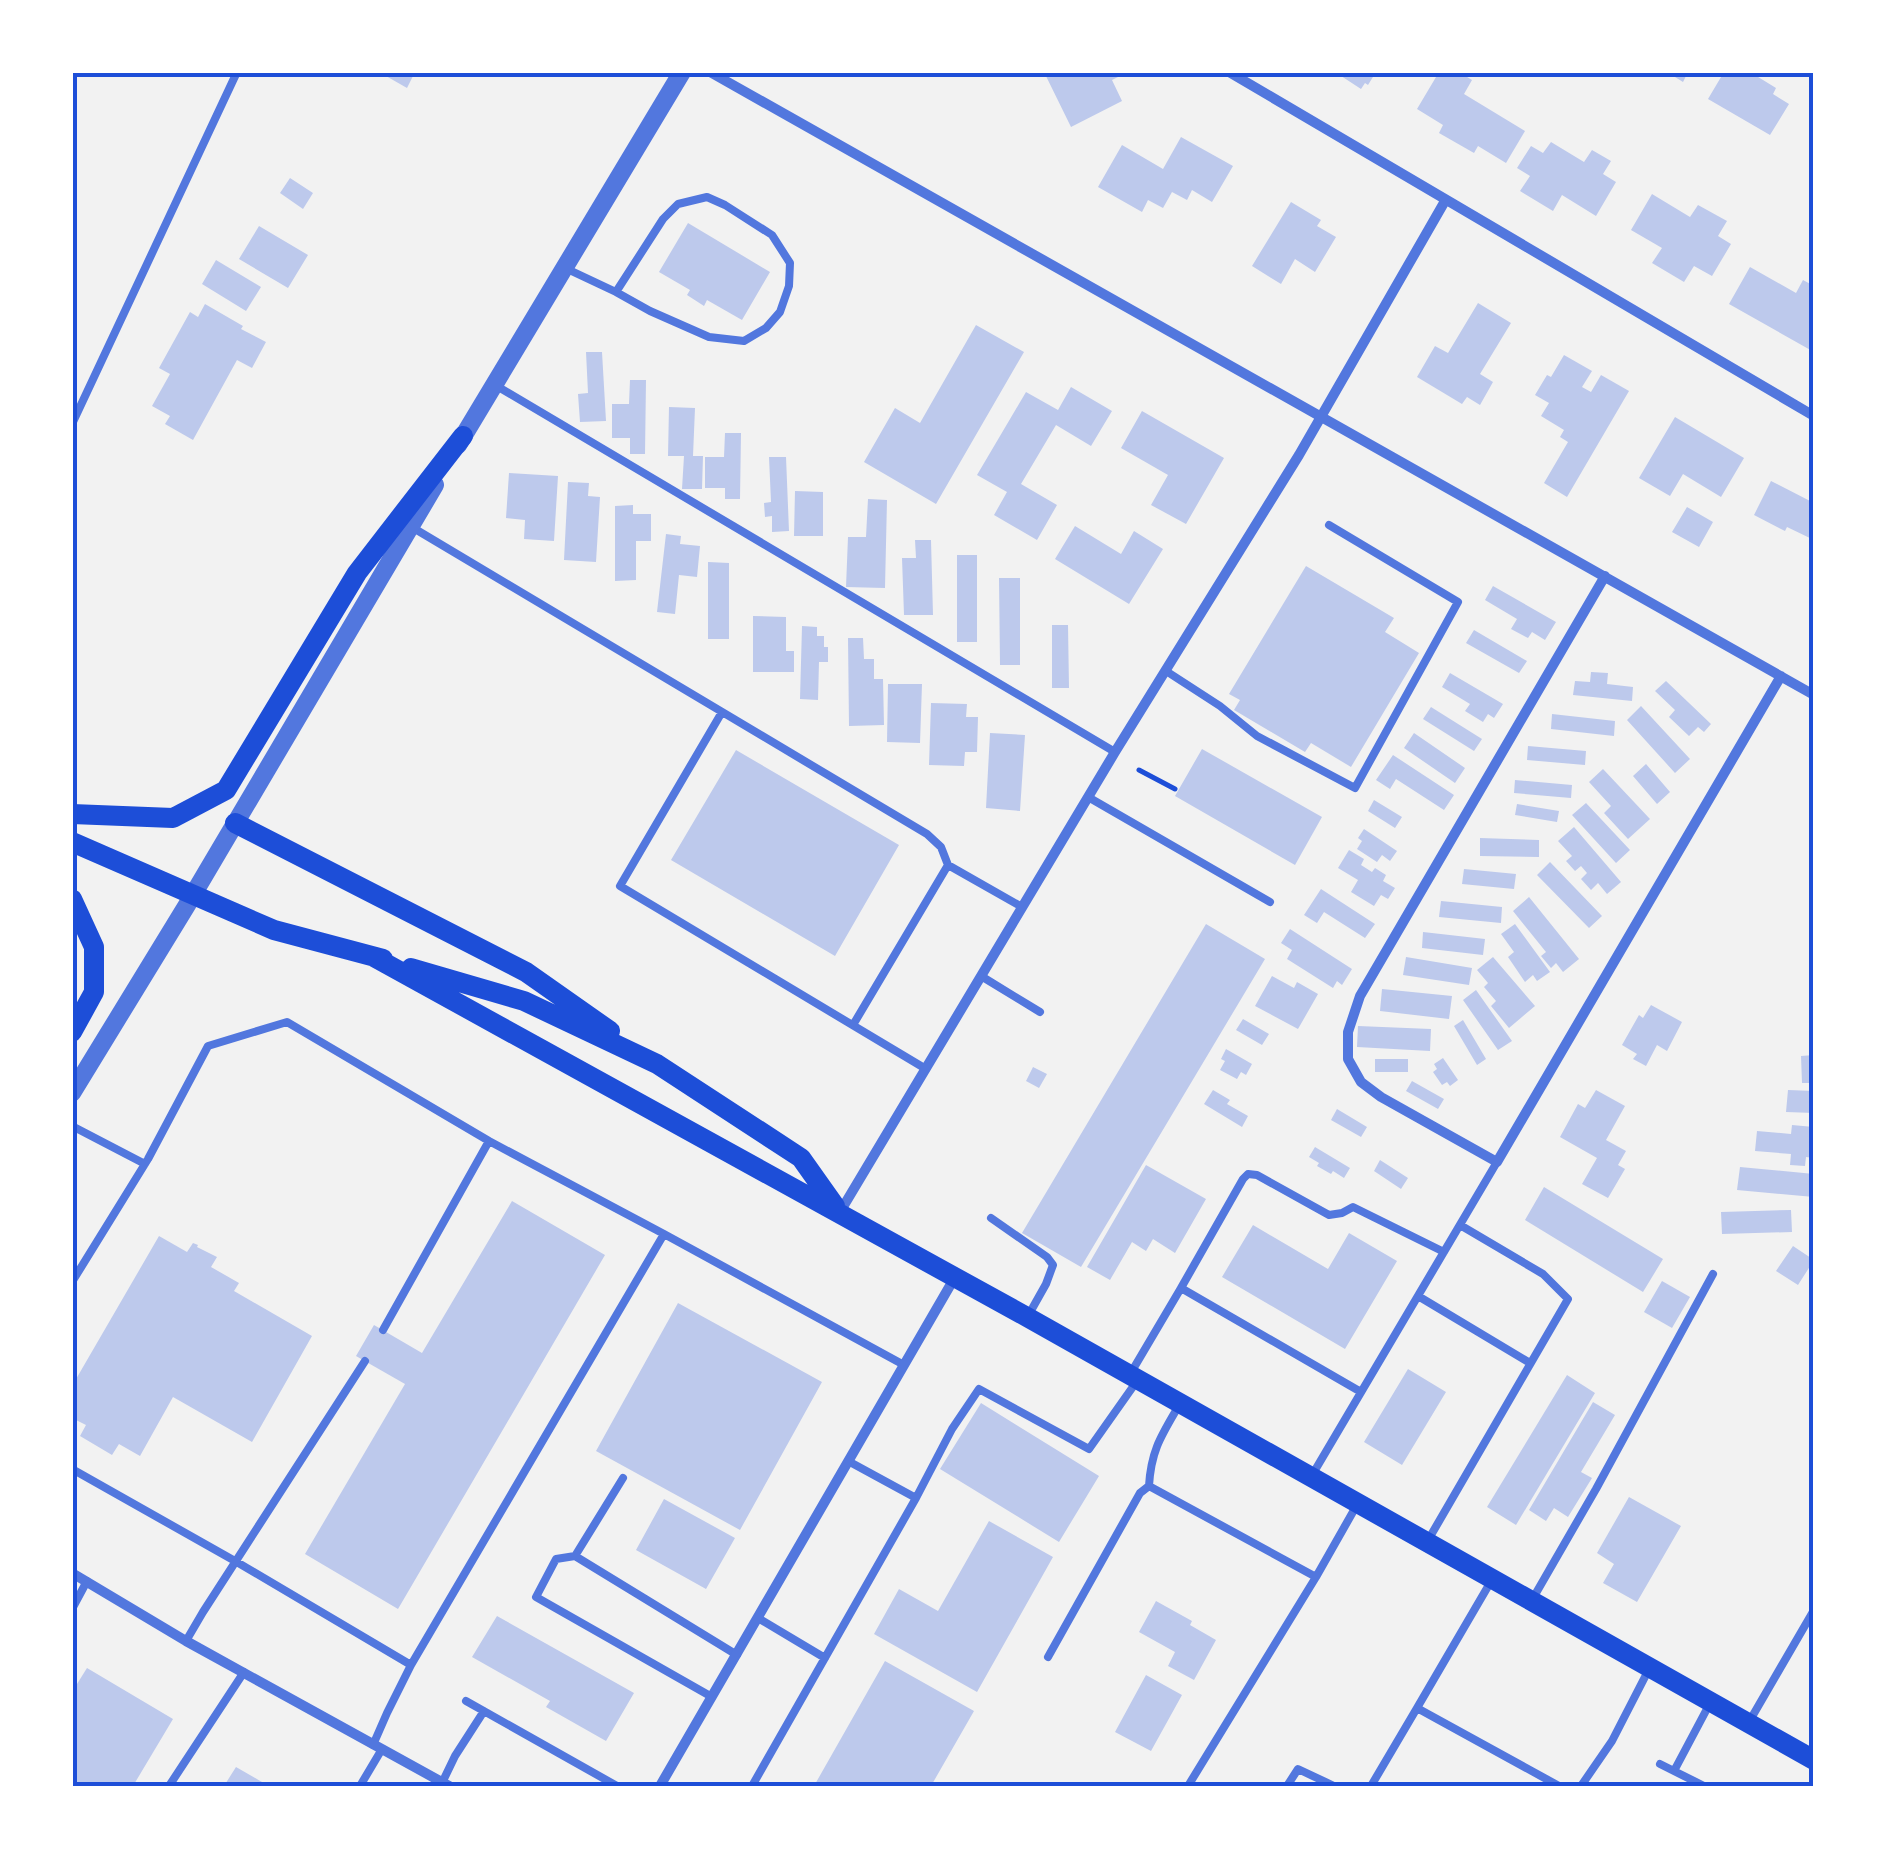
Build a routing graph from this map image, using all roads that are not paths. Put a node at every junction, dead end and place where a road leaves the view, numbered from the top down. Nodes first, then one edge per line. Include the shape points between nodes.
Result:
1 (237, 72) edge
2 (682, 72) edge
3 (710, 72) edge
4 (1229, 72) edge
5 (1445, 201) junction
6 (564, 268) junction
7 (616, 292) junction
8 (494, 384) junction
9 (1814, 416) edge
10 (1321, 417) junction
11 (72, 424) edge
12 (463, 436) junction
13 (410, 526) junction
14 (1329, 526) dead end
15 (1605, 576) junction
16 (1166, 671) junction
17 (1781, 676) junction
18 (1814, 695) edge
19 (722, 712) junction
20 (1115, 752) junction
21 (1088, 796) junction
22 (72, 814) edge
23 (235, 824) junction
24 (72, 842) edge
25 (948, 865) junction
26 (72, 899) edge
27 (1270, 902) dead end
28 (1022, 907) junction
29 (374, 957) junction
30 (981, 976) junction
31 (1040, 1012) dead end
32 (852, 1026) junction
33 (72, 1032) edge
34 (656, 1064) junction
35 (926, 1070) junction
36 (72, 1093) edge
37 (72, 1126) edge
38 (489, 1141) junction
39 (1497, 1162) junction
40 (144, 1164) junction
41 (839, 1213) junction
42 (991, 1218) dead end
43 (1460, 1225) junction
44 (664, 1234) junction
45 (1444, 1252) junction
46 (1714, 1274) dead end
47 (954, 1277) junction
48 (72, 1282) edge
49 (1180, 1288) junction
50 (1418, 1296) junction
51 (1027, 1317) junction
52 (383, 1330) dead end
53 (365, 1361) dead end
54 (1530, 1363) junction
55 (904, 1366) junction
56 (1134, 1377) junction
57 (1361, 1392) junction
58 (1180, 1403) junction
59 (848, 1461) junction
60 (72, 1469) edge
61 (1311, 1477) junction
62 (624, 1478) dead end
63 (1149, 1486) junction
64 (916, 1498) junction
65 (1358, 1503) junction
66 (1427, 1542) junction
67 (575, 1556) junction
68 (235, 1561) junction
69 (72, 1572) edge
70 (1316, 1577) junction
71 (1493, 1578) junction
72 (87, 1581) junction
73 (1532, 1600) junction
74 (72, 1608) edge
75 (1814, 1610) edge
76 (758, 1618) junction
77 (186, 1641) junction
78 (737, 1655) junction
79 (825, 1658) junction
80 (1048, 1658) dead end
81 (412, 1665) junction
82 (1650, 1667) junction
83 (244, 1672) junction
84 (712, 1697) junction
85 (466, 1701) dead end
86 (1712, 1701) junction
87 (1417, 1708) junction
88 (484, 1712) junction
89 (1749, 1722) junction
90 (378, 1747) junction
91 (1814, 1760) edge
92 (1660, 1764) dead end
93 (1674, 1771) junction
94 (445, 1785) edge
95 (169, 1786) edge
96 (360, 1786) edge
97 (617, 1786) edge
98 (660, 1786) edge
99 (752, 1786) edge
100 (1188, 1786) edge
101 (1287, 1786) edge
102 (1334, 1786) edge
103 (1371, 1786) edge
104 (1558, 1786) edge
105 (1581, 1786) edge
106 (1704, 1786) edge

1 - 11 lane
2 - 6 street
3 - 10 street
4 - 5 street
5 - 9 street
5 - 10 street
6 - 7 lane
6 - 8 street
7 - 7 lane via 709,337 744,341 780,312 790,263 772,235 707,196 678,204 663,219
8 - 12 street
8 - 20 lane
10 - 15 street
10 - 16 street
12 - 13 street
12 - 22 main road via 357,574 226,790 172,818
13 - 19 lane
13 - 23 street
14 - 16 lane via 1458,602 1355,788 1257,736
15 - 17 street
15 - 39 street via 1360,996 1348,1032 1348,1059 1360,1082
16 - 20 street
17 - 18 street
17 - 39 street
19 - 25 lane via 927,834
19 - 32 lane via 620,886
20 - 21 street
21 - 27 lane
21 - 28 street
23 - 34 main road via 526,972
23 - 36 street
24 - 29 main road via 274,930
25 - 28 lane
25 - 32 lane
26 - 33 main road via 94,947 94,992
28 - 30 street
29 - 34 main road via 524,1001
29 - 41 main road
30 - 31 lane
30 - 35 street
32 - 35 lane
34 - 41 main road via 801,1158
35 - 41 street
37 - 40 lane
38 - 40 lane via 287,1022 208,1046
38 - 44 lane
38 - 52 lane
39 - 43 lane
40 - 48 lane
41 - 47 main road
42 - 51 lane via 1053,1265
43 - 45 lane
43 - 54 lane via 1544,1274 1568,1299
44 - 55 lane
44 - 81 lane
45 - 49 lane via 1353,1207 1329,1214 1248,1174
45 - 50 lane
46 - 73 lane
47 - 51 main road
47 - 55 street
49 - 56 lane
49 - 57 lane
50 - 54 lane
50 - 57 lane
51 - 56 main road
53 - 68 lane
54 - 66 lane
55 - 59 street
56 - 58 main road
56 - 64 lane via 1089,1448 980,1389
57 - 61 lane
58 - 61 main road
58 - 63 lane via 1154,1451
59 - 64 lane
59 - 76 street
60 - 68 lane
61 - 65 main road
62 - 67 lane
63 - 70 lane
63 - 80 lane
64 - 79 lane
65 - 66 main road
65 - 70 lane
66 - 71 main road
67 - 78 lane
67 - 84 lane via 556,1560 536,1597
68 - 77 lane
68 - 81 lane
69 - 72 street
70 - 100 lane
71 - 73 main road
71 - 87 lane
72 - 74 lane
72 - 77 street
73 - 82 main road
75 - 89 lane
76 - 78 street
76 - 79 lane
77 - 83 street
78 - 84 street
79 - 99 lane
81 - 90 lane via 387,1712
82 - 86 main road
82 - 105 lane
83 - 90 street
83 - 95 lane
84 - 98 street
85 - 88 lane
86 - 89 main road
86 - 93 lane
87 - 103 lane
87 - 104 lane
88 - 94 lane
88 - 97 lane
89 - 91 main road
90 - 94 street
90 - 96 lane
92 - 93 lane
93 - 106 lane
101 - 102 lane via 1298,1769

